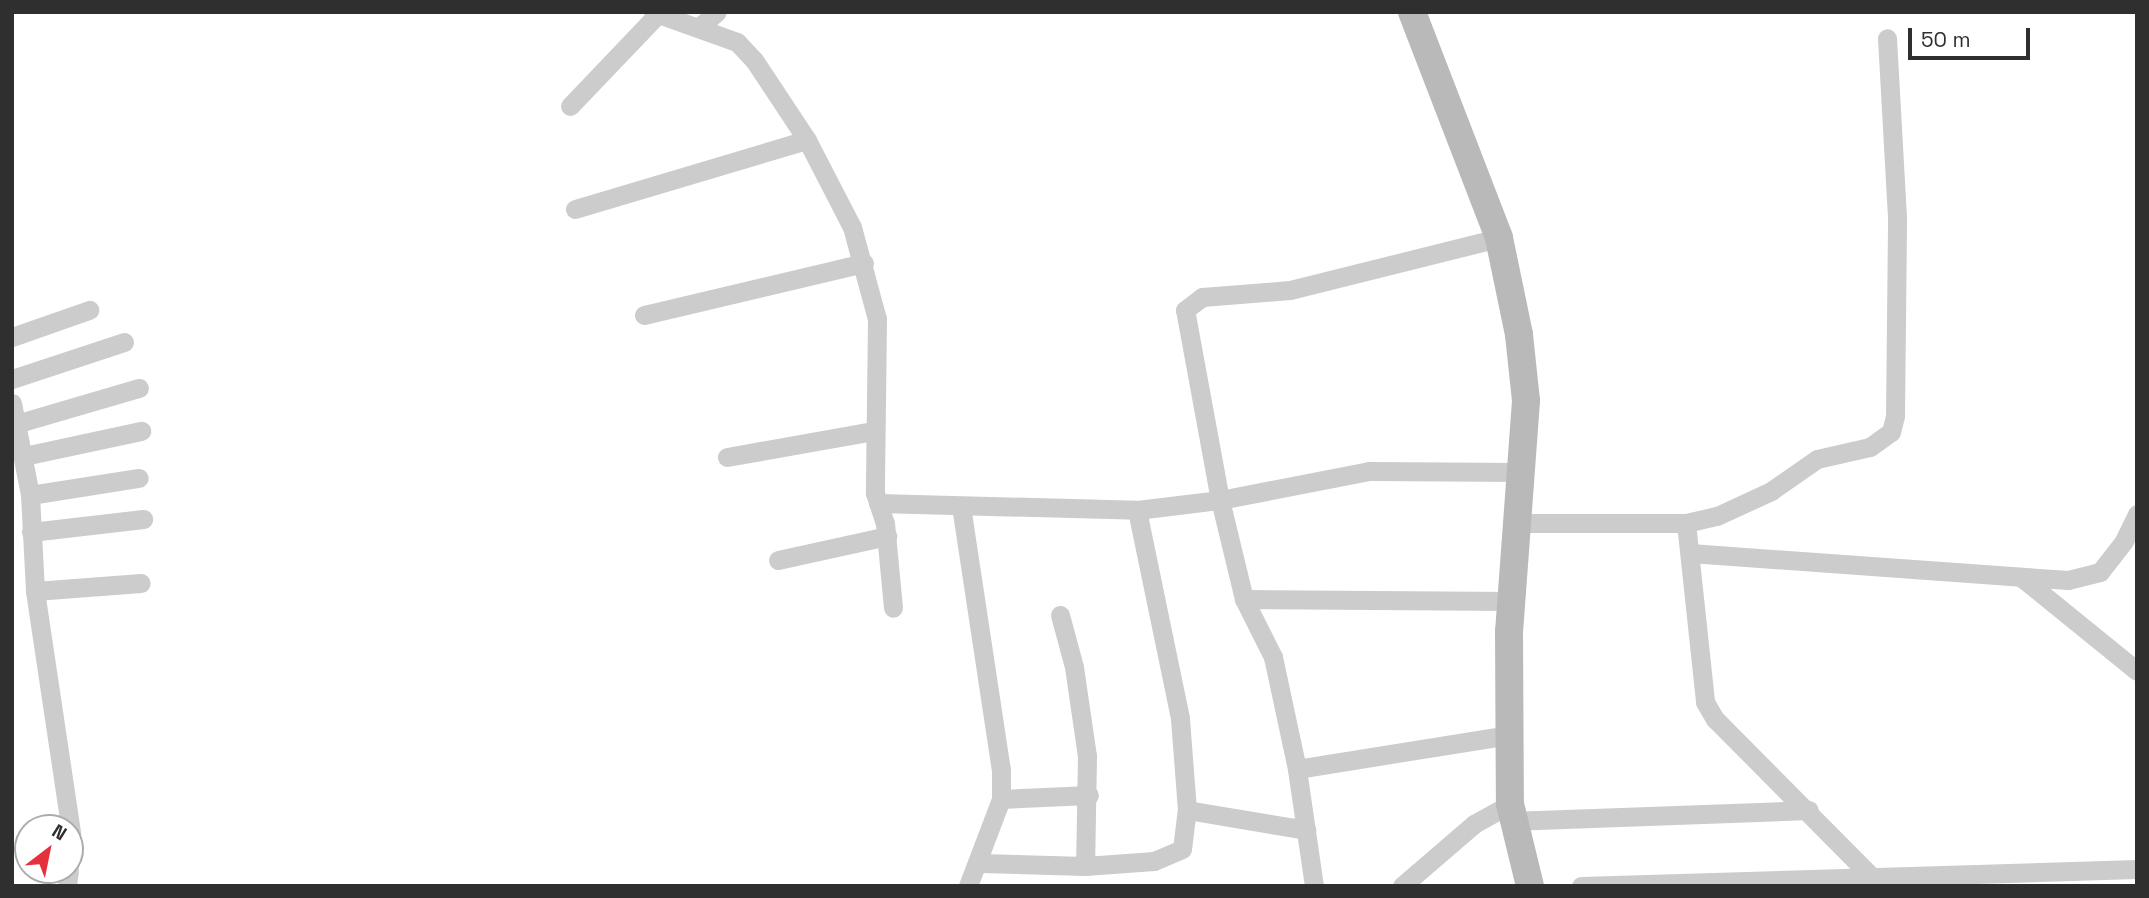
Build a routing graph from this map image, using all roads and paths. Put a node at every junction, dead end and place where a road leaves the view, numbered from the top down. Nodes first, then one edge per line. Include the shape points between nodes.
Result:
1 (717, 12) edge
2 (1412, 12) edge
3 (655, 13) edge
4 (699, 27) junction
5 (1888, 38) dead end
6 (569, 106) dead end
7 (807, 140) junction
8 (575, 209) dead end
9 (1499, 238) junction
10 (864, 263) junction
11 (89, 310) dead end
12 (644, 315) dead end
13 (12, 337) edge
14 (124, 342) dead end
15 (12, 379) edge
16 (139, 388) dead end
17 (14, 409) edge
18 (141, 431) dead end
19 (873, 431) junction
20 (24, 456) junction
21 (727, 457) dead end
22 (1523, 472) junction
23 (139, 478) dead end
24 (30, 495) junction
25 (1220, 500) junction
26 (878, 503) junction
27 (961, 506) junction
28 (1137, 510) junction
29 (2137, 514) edge
30 (143, 519) dead end
31 (1520, 523) junction
32 (1686, 523) junction
33 (31, 532) junction
34 (887, 536) junction
35 (1690, 554) junction
36 (778, 560) dead end
37 (2021, 577) junction
38 (141, 583) dead end
39 (35, 591) junction
40 (1244, 599) junction
41 (1513, 601) junction
42 (893, 608) dead end
43 (1060, 615) dead end
44 (2137, 671) edge
45 (1508, 735) junction
46 (1297, 769) junction
47 (1089, 795) junction
48 (1001, 799) junction
49 (1187, 810) junction
50 (1810, 810) junction
51 (1510, 812) junction
52 (68, 814) edge
53 (1306, 830) junction
54 (980, 863) junction
55 (1085, 866) junction
56 (2137, 869) edge
57 (1877, 882) edge
58 (968, 886) edge
59 (1314, 886) edge
60 (1402, 886) edge
61 (1530, 886) edge
62 (1581, 886) edge

1 - 4 street
2 - 9 main road
3 - 4 street
3 - 6 street
4 - 7 street via 737,42
5 - 32 street via 1897,217 1895,416 1891,432 1870,447 1816,459 1771,491 1717,516
7 - 8 street
7 - 10 street via 852,227
9 - 22 main road via 1519,335 1526,401
9 - 25 street via 1290,290 1192,301 1185,310
10 - 12 street
10 - 19 street via 877,319
11 - 13 street
14 - 15 street
16 - 17 street
17 - 20 street
18 - 20 street
19 - 21 street
19 - 26 street
20 - 24 street
22 - 25 street via 1369,471
22 - 31 main road
23 - 24 street
24 - 33 street
25 - 28 street
25 - 40 street
26 - 27 street
26 - 34 street
27 - 28 street
27 - 48 street via 1001,769
28 - 49 street via 1175,682
29 - 37 street via 2101,572 2068,580
30 - 33 street
31 - 32 street
31 - 41 main road
32 - 35 street
33 - 39 street
34 - 36 street
34 - 42 street
35 - 37 street
35 - 50 street via 1706,702 1715,719
37 - 44 street
38 - 39 street
39 - 52 street
40 - 41 street
40 - 46 street via 1273,657
41 - 45 main road
43 - 47 street via 1074,667
45 - 46 street
45 - 51 main road
46 - 53 street
47 - 48 street
47 - 55 street
48 - 54 street
49 - 53 street
49 - 55 street via 1182,849 1171,856
50 - 51 street
50 - 57 street
51 - 60 street via 1474,824
51 - 61 main road
53 - 59 street
54 - 55 street
54 - 58 street
56 - 57 street
57 - 62 street

